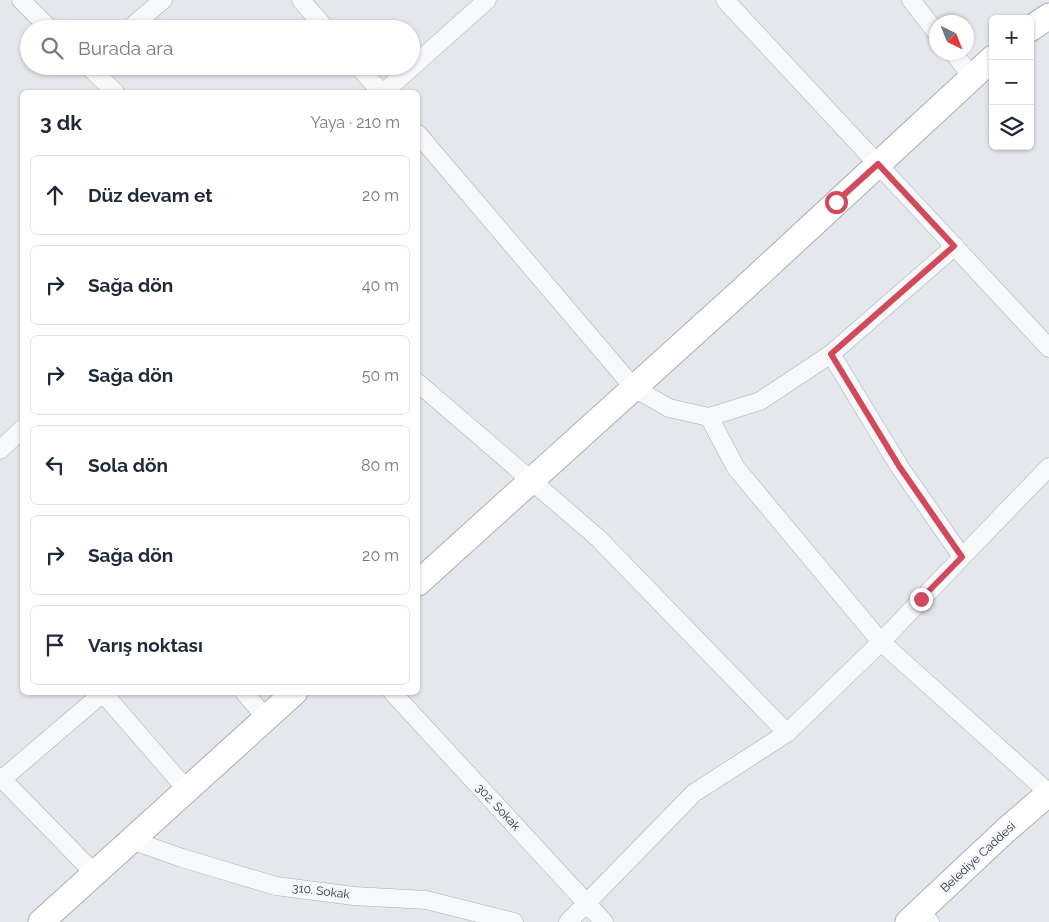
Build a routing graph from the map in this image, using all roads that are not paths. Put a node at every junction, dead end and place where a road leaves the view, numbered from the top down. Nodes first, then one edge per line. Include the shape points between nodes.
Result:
1 (21, 0) edge
2 (163, 0) edge
3 (300, 0) edge
4 (487, 0) edge
5 (725, 0) edge
6 (911, 0) edge
7 (1049, 16) edge
8 (41, 20) edge
9 (140, 20) edge
10 (318, 20) edge
11 (929, 23) edge
12 (1034, 26) edge
13 (420, 59) edge
14 (959, 60) edge
15 (991, 60) edge
16 (97, 75) edge
17 (366, 75) edge
18 (401, 75) edge
19 (972, 77) junction
20 (113, 90) edge
21 (380, 90) edge
22 (384, 90) edge
23 (420, 136) edge
24 (878, 164) junction
25 (954, 246) junction
26 (1049, 348) edge
27 (831, 354) junction
28 (420, 385) edge
29 (634, 388) junction
30 (709, 417) junction
31 (20, 431) edge
32 (0, 450) edge
33 (1049, 467) edge
34 (532, 480) junction
35 (962, 557) junction
36 (420, 580) edge
37 (881, 642) junction
38 (101, 695) edge
39 (105, 695) edge
40 (247, 695) edge
41 (292, 695) edge
42 (395, 695) edge
43 (266, 718) junction
44 (787, 733) junction
45 (1, 779) edge
46 (187, 790) junction
47 (1049, 793) edge
48 (131, 840) junction
49 (94, 874) junction
50 (586, 902) junction
51 (920, 918) edge
52 (41, 922) edge
53 (514, 922) edge
54 (568, 922) edge
55 (604, 922) edge

1 - 8 street
2 - 9 street
3 - 10 street
4 - 13 street
5 - 24 street
6 - 11 street
7 - 12 street
14 - 19 street
15 - 19 street
16 - 20 street
17 - 21 street
18 - 22 street
19 - 24 street
23 - 29 street
24 - 25 street
24 - 29 street
25 - 26 street
25 - 27 street
27 - 30 street via 760,401
27 - 35 street via 899,466
28 - 34 street
29 - 30 street via 669,408
29 - 34 street
30 - 37 street via 736,468
31 - 32 street
33 - 35 street
34 - 36 street
34 - 44 street via 598,538
35 - 37 street
37 - 44 street
37 - 47 street
38 - 45 street
39 - 46 street
40 - 43 street
41 - 43 street
42 - 50 street, 302. Sokak
43 - 46 street
44 - 50 street via 694,793
45 - 49 street
46 - 48 street
47 - 51 street, Belediye Caddesi via 1005,830
48 - 49 street
48 - 53 street, 310. Sokak via 276,886 354,896 426,900
49 - 52 street
50 - 54 street
50 - 55 street, 302. Sokak

